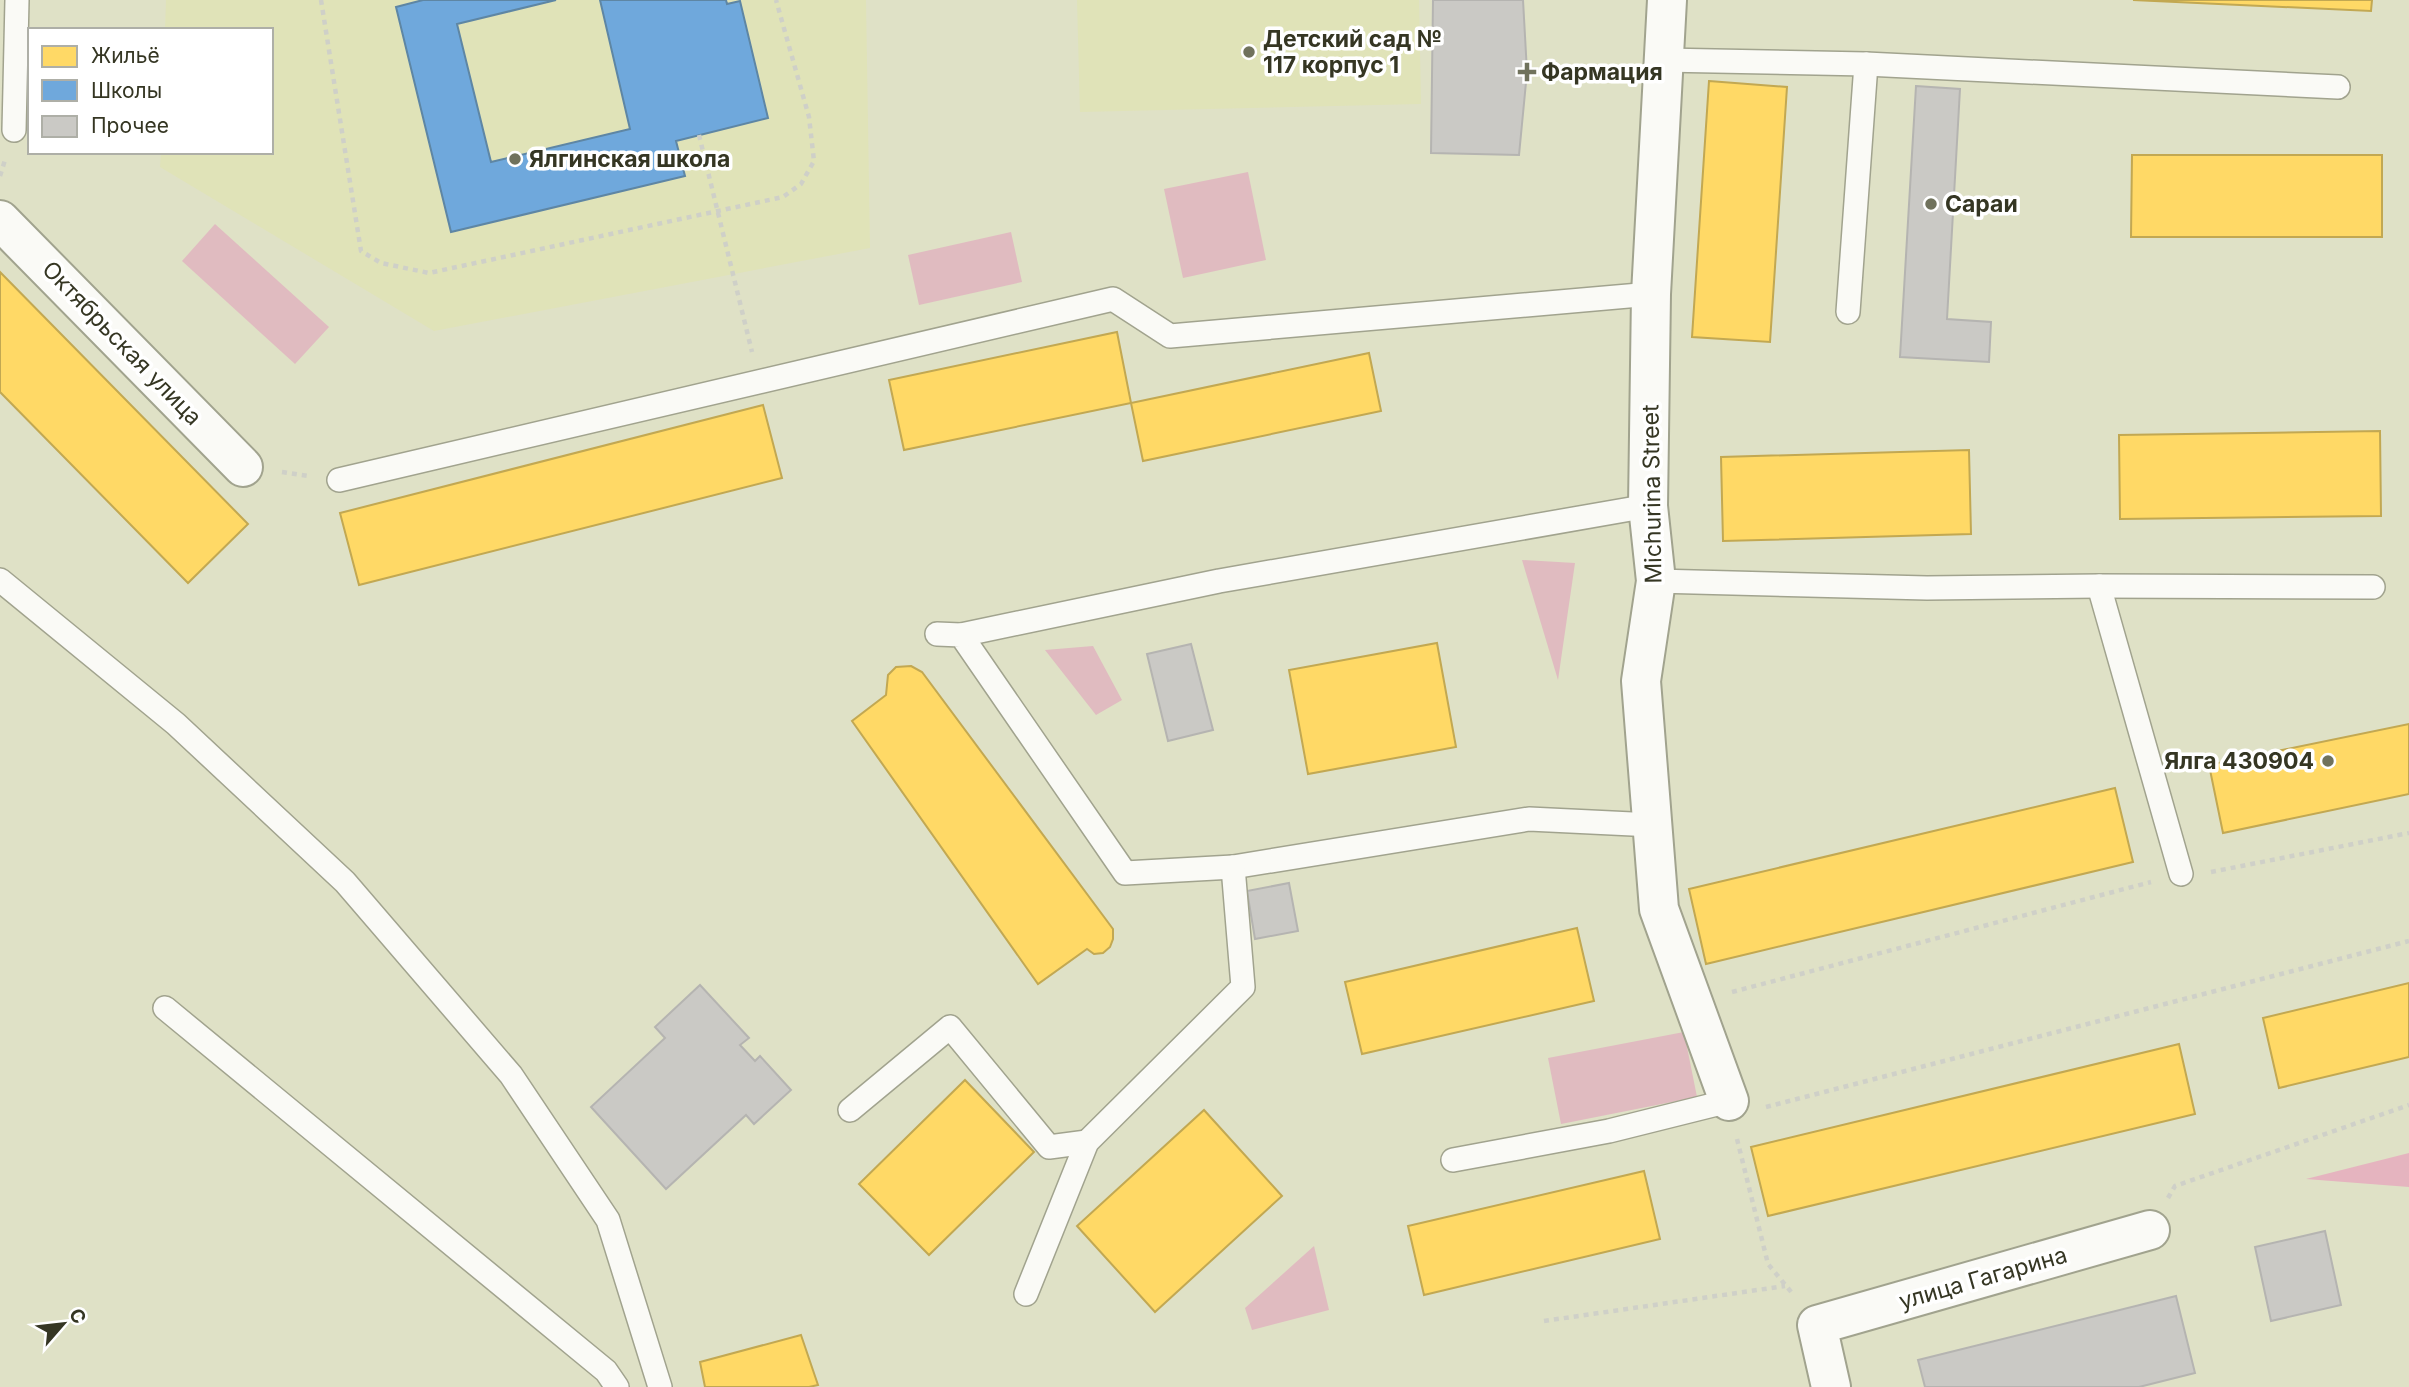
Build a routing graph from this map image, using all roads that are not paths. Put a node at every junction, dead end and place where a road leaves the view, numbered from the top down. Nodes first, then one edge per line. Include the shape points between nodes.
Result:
1 (17, 0) edge
2 (1667, 0) edge
3 (1663, 61) junction
4 (1866, 64) junction
5 (2338, 87) dead end
6 (14, 130) dead end
7 (0, 219) edge
8 (1651, 294) junction
9 (1848, 312) dead end
10 (243, 467) road end
11 (338, 480) road end
12 (1648, 506) junction
13 (0, 580) edge
14 (1656, 581) junction
15 (2099, 586) junction
16 (2373, 587) dead end
17 (937, 634) dead end
18 (961, 635) junction
19 (1653, 825) junction
20 (1233, 867) junction
21 (2181, 874) road end
22 (165, 1009) dead end
23 (1730, 1108) joint
24 (850, 1110) dead end
25 (1087, 1142) junction
26 (1453, 1160) dead end
27 (2150, 1230) road end
28 (1026, 1294) dead end
29 (617, 1387) edge
30 (660, 1387) edge
31 (1831, 1387) edge

1 - 6 lane
2 - 3 street, Michurina Street
3 - 4 lane
3 - 8 street, Michurina Street
4 - 5 lane
4 - 9 lane
7 - 10 street, Октябрьская улица
8 - 11 lane via 1170,336 1113,299
8 - 12 street, Michurina Street
12 - 14 street, Michurina Street
12 - 18 lane via 1219,581
13 - 30 lane via 176,723 345,882 511,1075 608,1220
14 - 15 lane via 1927,588
14 - 19 street, Michurina Street via 1641,681
15 - 16 lane
15 - 21 lane
17 - 18 lane
18 - 20 lane via 1125,873
19 - 20 lane via 1529,819
19 - 23 street, Michurina Street via 1659,909
20 - 25 lane via 1242,987
22 - 29 lane via 606,1371
23 - 26 lane
24 - 25 lane via 950,1027 1049,1147
25 - 28 lane
27 - 31 street, улица Гагарина via 1817,1325

